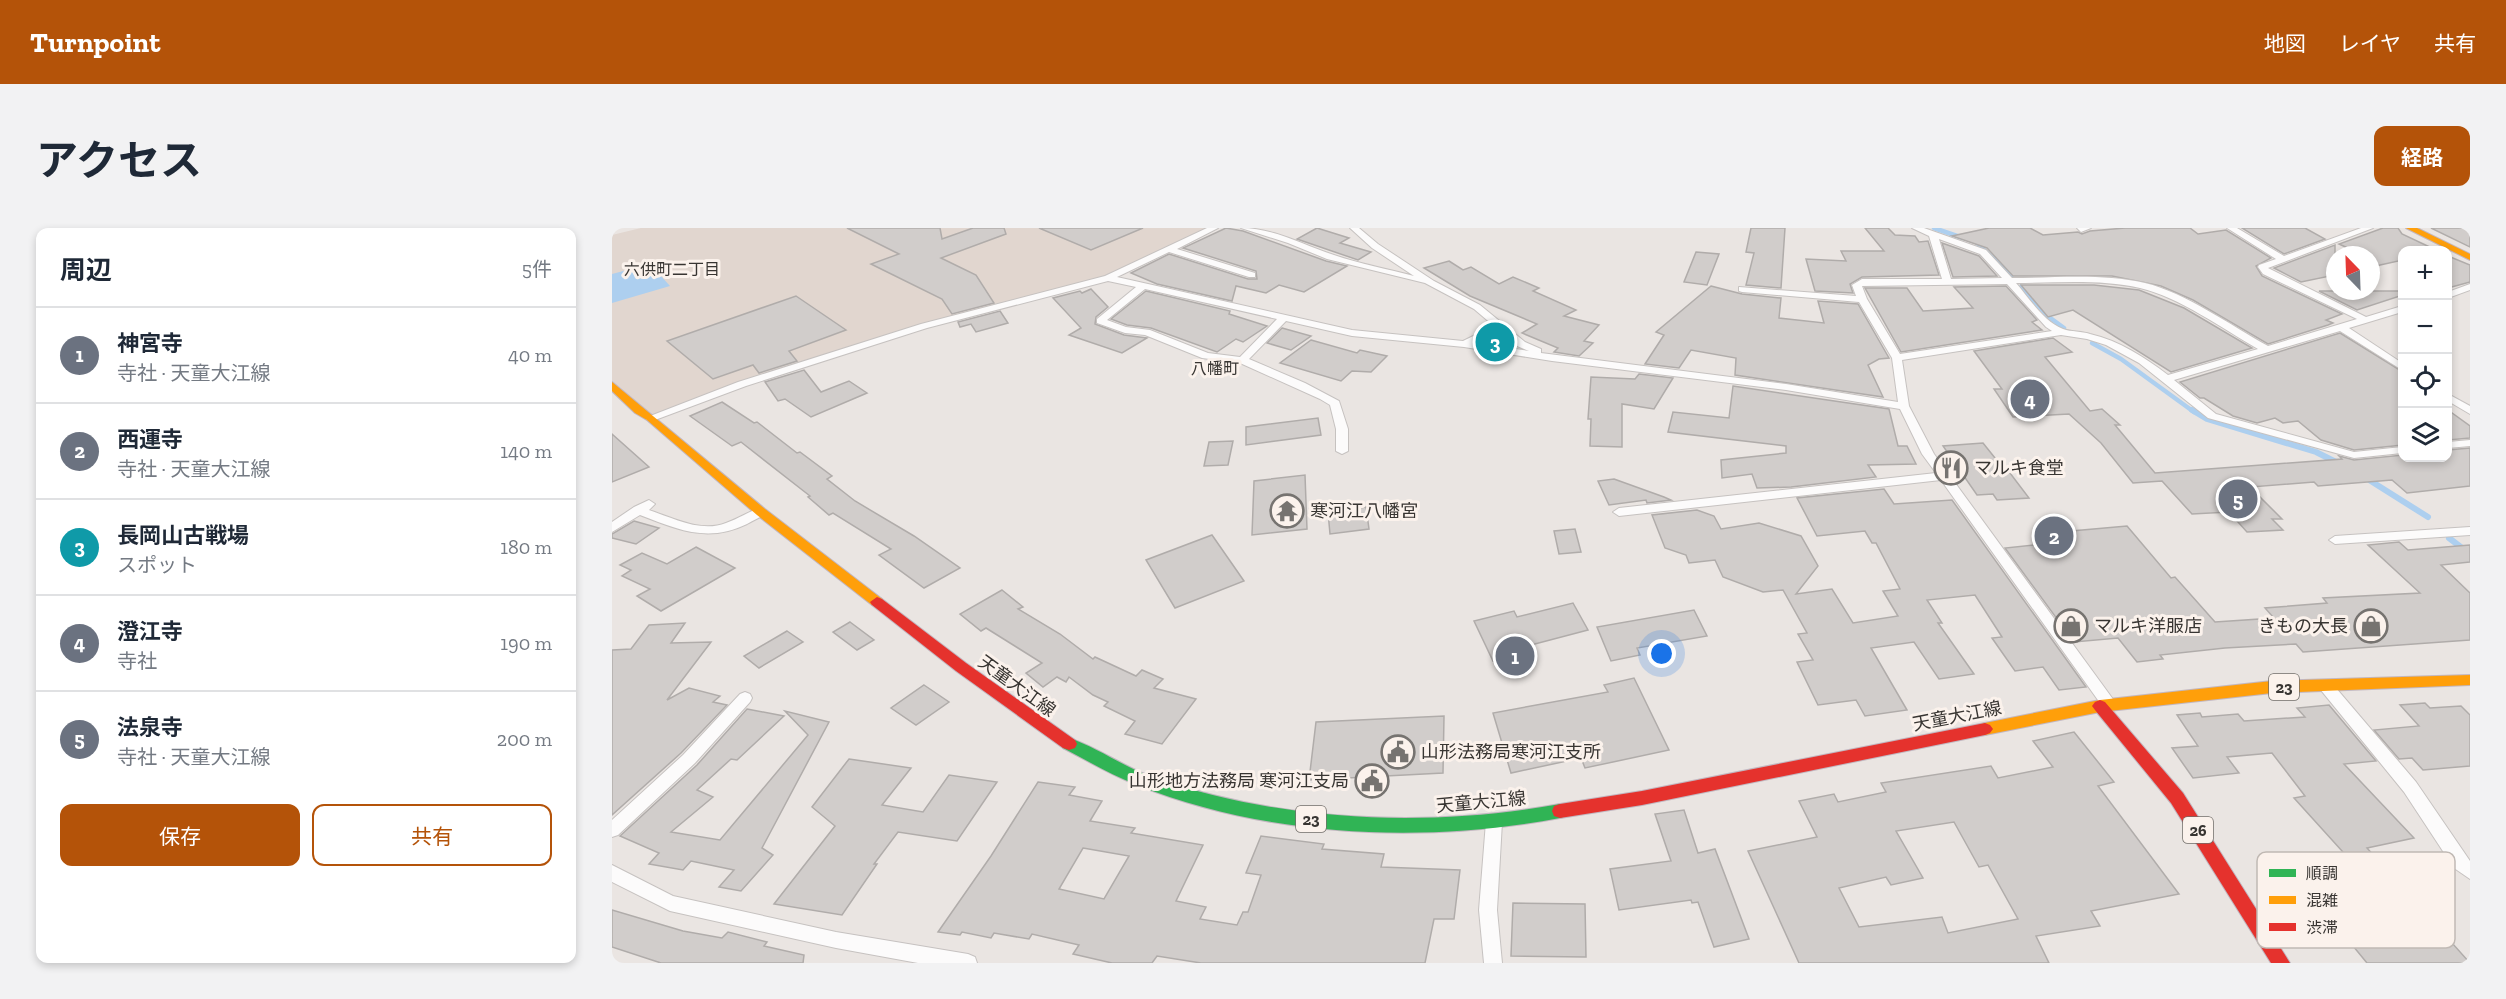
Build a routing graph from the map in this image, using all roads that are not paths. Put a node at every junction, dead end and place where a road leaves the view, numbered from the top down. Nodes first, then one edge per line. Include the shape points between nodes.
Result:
1 (1214, 228) edge
2 (1245, 228) edge
3 (1354, 228) edge
4 (1916, 228) edge
5 (2087, 228) edge
6 (2231, 228) edge
7 (2369, 228) edge
8 (2410, 228) edge
9 (2081, 229) edge
10 (1933, 234) junction
11 (1171, 250) junction
12 (2470, 257) edge
13 (2283, 259) junction
14 (1252, 275) dead end
15 (1108, 278) junction
16 (1948, 282) junction
17 (2010, 282) junction
18 (1431, 283) junction
19 (1143, 286) junction
20 (2470, 287) edge
21 (1742, 289) dead end
22 (2452, 294) edge
23 (1862, 298) junction
24 (2398, 311) edge
25 (1283, 318) junction
26 (2367, 320) junction
27 (2340, 326) junction
28 (1499, 327) junction
29 (2061, 332) junction
30 (1464, 344) junction
31 (2265, 349) junction
32 (1552, 358) junction
33 (1897, 358) junction
34 (1242, 360) junction
35 (2398, 364) edge
36 (2167, 379) junction
37 (612, 385) edge
38 (2465, 404) edge
39 (1904, 406) junction
40 (2470, 411) edge
41 (621, 414) dead end
42 (645, 415) junction
43 (2470, 443) edge
44 (2452, 445) edge
45 (1342, 451) dead end
46 (2398, 451) edge
47 (1943, 476) junction
48 (761, 512) junction
49 (1619, 512) dead end
50 (612, 528) edge
51 (2470, 531) edge
52 (2335, 540) dead end
53 (2470, 680) edge
54 (2325, 684) junction
55 (746, 698) dead end
56 (2105, 706) junction
57 (1494, 822) junction
58 (612, 830) edge
59 (2453, 852) edge
60 (2455, 855) edge
61 (2470, 871) edge
62 (612, 873) edge
63 (2257, 925) edge
64 (2272, 948) edge
65 (968, 963) edge
66 (1492, 963) edge
67 (2281, 963) edge

1 - 11 lane
2 - 18 lane via 1330,257
3 - 18 lane
4 - 10 lane
5 - 9 lane
6 - 13 lane
7 - 13 lane
8 - 12 main road
10 - 16 lane
10 - 17 lane via 1983,252
11 - 14 lane
11 - 15 lane
13 - 26 lane via 2262,267
15 - 19 lane
15 - 42 lane via 924,326
16 - 17 lane
16 - 23 lane via 1862,282 1857,285
17 - 29 lane via 2049,325
17 - 31 lane via 2107,280 2144,286 2179,300
18 - 28 lane via 1477,308
19 - 25 lane
19 - 34 lane via 1100,321 1125,330 1147,332 1206,356
20 - 22 lane
21 - 23 lane
23 - 33 lane
24 - 26 lane
25 - 30 lane via 1352,333
25 - 34 lane
26 - 27 lane
27 - 31 lane
27 - 35 lane
28 - 30 lane
28 - 32 lane via 1521,344
29 - 33 lane
29 - 36 lane via 2110,343
30 - 32 lane
31 - 36 lane
32 - 39 lane
33 - 39 lane
34 - 45 lane via 1335,403 1342,429
36 - 46 lane via 2212,416 2354,455
37 - 42 main road, 天童大江線
38 - 40 lane
39 - 47 lane
41 - 42 main road
42 - 48 main road, 天童大江線 / 23
43 - 44 lane
47 - 49 lane
47 - 56 lane
48 - 50 lane via 725,528 709,530 696,529 643,507
48 - 57 main road, 天童大江線 / 23 via 1059,739 1109,766 1204,800 1270,814 1386,825
51 - 52 lane
53 - 54 main road, 天童大江線 / 23
54 - 56 main road, 天童大江線 / 23
54 - 59 lane via 2410,787
55 - 58 lane via 689,759
56 - 57 main road, 天童大江線 / 23 via 1653,795
56 - 63 main road, 26 via 2177,798
57 - 66 lane via 1488,910
60 - 61 lane
62 - 65 lane via 670,903 836,940
64 - 67 main road, 26

